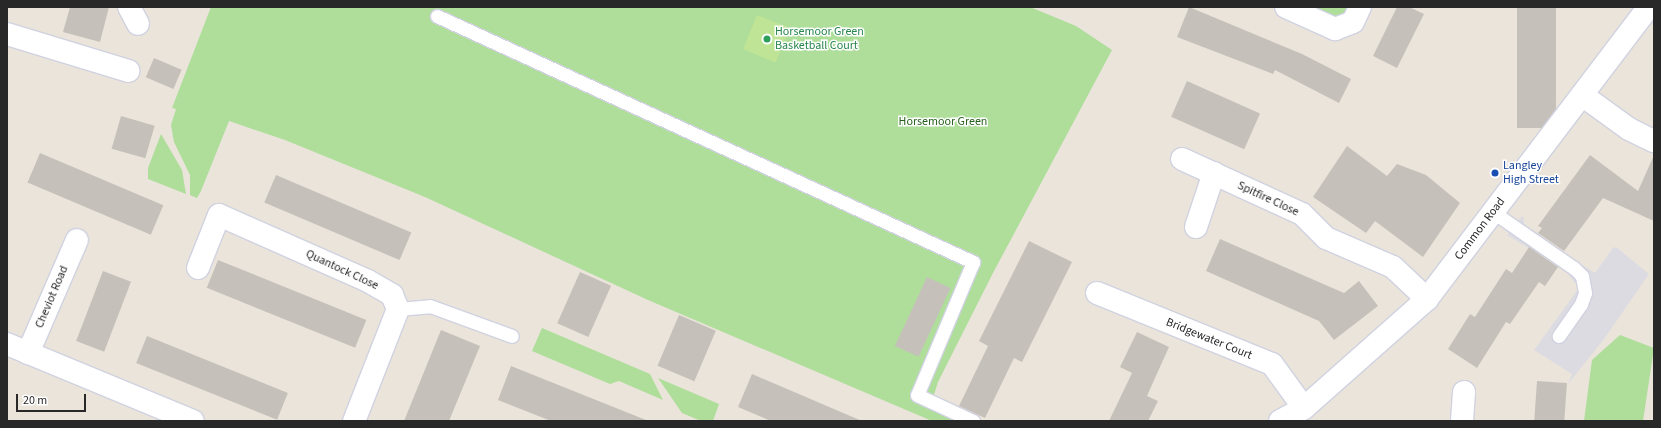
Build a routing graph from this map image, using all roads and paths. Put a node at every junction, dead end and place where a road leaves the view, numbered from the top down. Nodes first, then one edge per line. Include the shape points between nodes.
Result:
1 (1286, 7) edge
2 (1360, 7) edge
3 (1649, 7) edge
4 (436, 16) dead end
5 (7, 34) edge
6 (129, 71) dead end
7 (1582, 94) junction
8 (1654, 141) edge
9 (1182, 159) dead end
10 (1214, 174) junction
11 (1493, 212) junction
12 (1196, 227) dead end
13 (77, 240) dead end
14 (198, 268) dead end
15 (1097, 293) dead end
16 (1427, 299) junction
17 (398, 309) junction
18 (512, 336) dead end
19 (1559, 336) dead end
20 (7, 344) edge
21 (28, 353) junction
22 (1464, 392) dead end
23 (1304, 408) junction
24 (193, 421) edge
25 (354, 421) edge
26 (973, 421) edge
27 (1280, 421) edge
28 (1462, 421) edge

1 - 2 street via 1335,30 1354,22
3 - 7 street, Common Road
4 - 26 lane via 973,262 917,395
5 - 6 street
7 - 8 street via 1629,129
7 - 11 street, Common Road
9 - 10 street, Spitfire Close
10 - 12 street
10 - 16 street, Spitfire Close via 1302,214 1326,238 1393,267
11 - 16 street, Common Road
11 - 19 lane via 1582,276 1585,293 1581,304
13 - 21 street, Cheviot Road
14 - 17 street, Quantock Close via 219,214 368,280 392,295
15 - 23 street, Bridgewater Court via 1272,364
16 - 23 street, Common Road
17 - 18 lane via 430,306
17 - 25 street
20 - 21 street
21 - 24 street
22 - 28 street
23 - 27 street, Common Road

